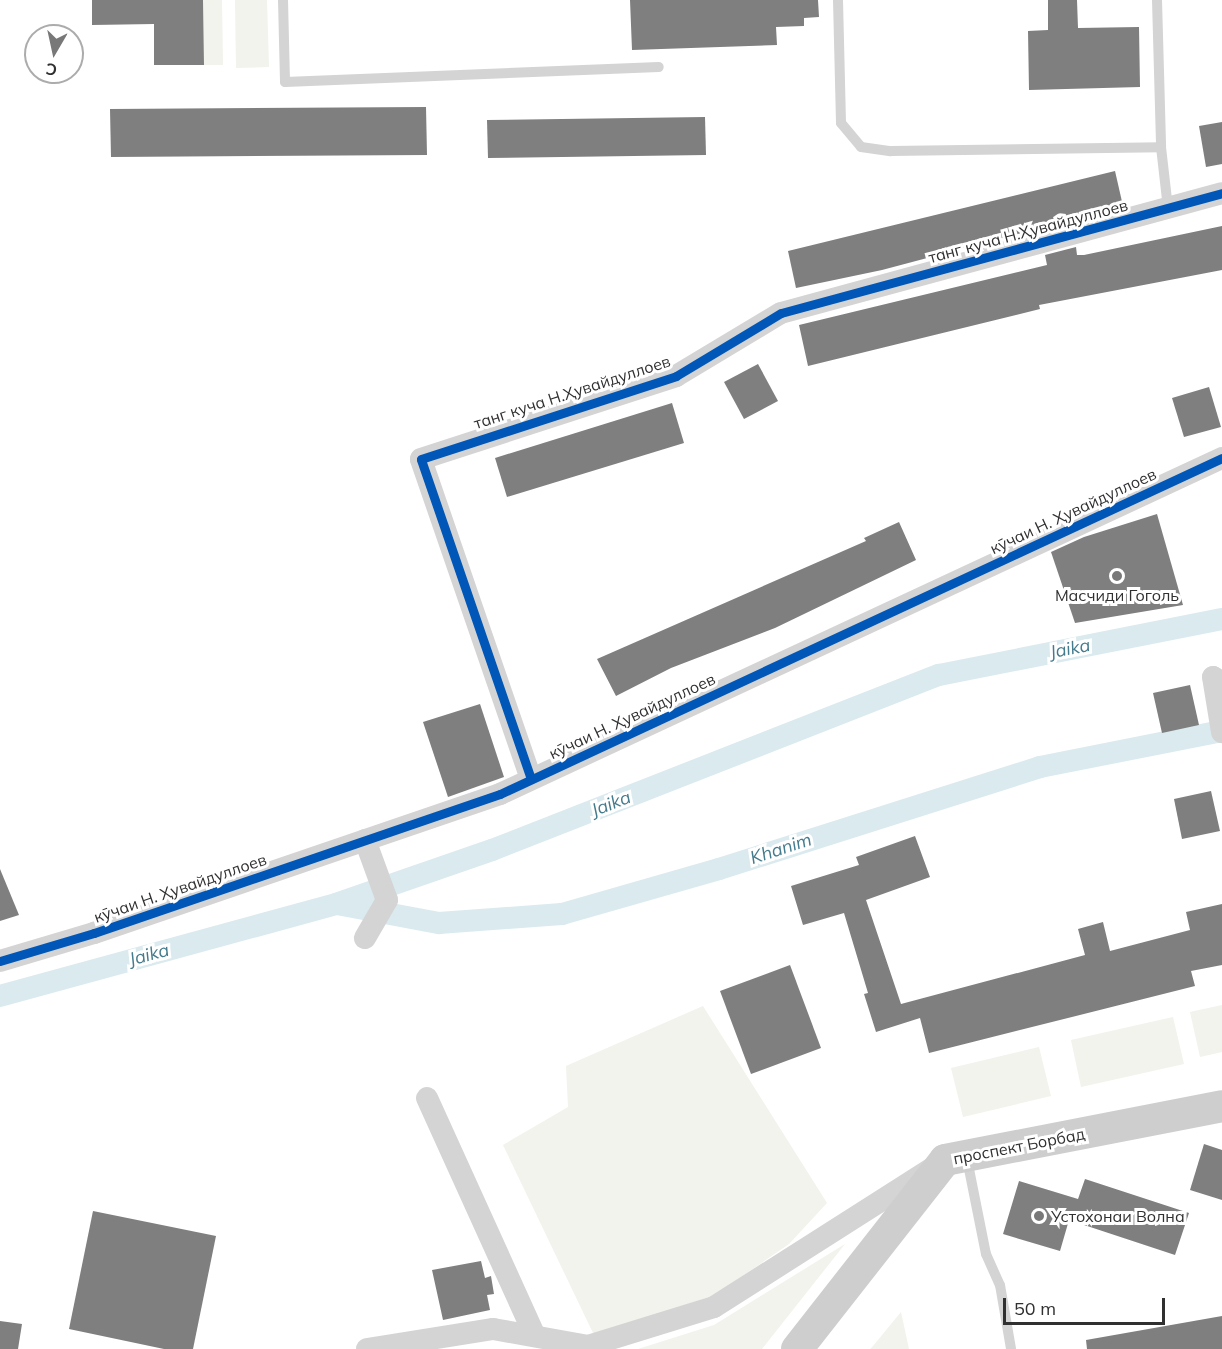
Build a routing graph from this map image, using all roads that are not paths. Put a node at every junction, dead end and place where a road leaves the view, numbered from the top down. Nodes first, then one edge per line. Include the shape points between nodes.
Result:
1 (283, 0) edge
2 (838, 0) edge
3 (1158, 0) edge
4 (659, 67) dead end
5 (1161, 147) junction
6 (1222, 193) edge
7 (1168, 208) junction
8 (1222, 458) edge
9 (1220, 693) edge
10 (1222, 732) edge
11 (531, 779) junction
12 (365, 840) junction
13 (365, 938) dead end
14 (0, 961) edge
15 (427, 1098) dead end
16 (1222, 1106) edge
17 (955, 1158) junction
18 (536, 1336) junction
19 (367, 1349) edge
20 (797, 1349) edge
21 (1011, 1349) edge

1 - 4 lane via 285,82
2 - 5 lane via 842,123 861,147 891,151
3 - 5 lane
5 - 7 lane
6 - 7 street, танг куча Н.Ҳувайдуллоев
7 - 11 street, танг куча Н.Ҳувайдуллоев via 781,313 676,376 421,459
8 - 11 street, кӯчаи Н. Ҳувайдуллоев
9 - 10 street
11 - 12 street, кӯчаи Н. Ҳувайдуллоев
12 - 13 street via 387,900
12 - 14 street, кӯчаи Н. Ҳувайдуллоев via 94,933
15 - 18 street
16 - 17 street, проспект Борбад
17 - 18 street via 714,1307 588,1346
17 - 20 street, проспект Борбад
17 - 21 lane via 1000,1285
18 - 19 street via 493,1329

